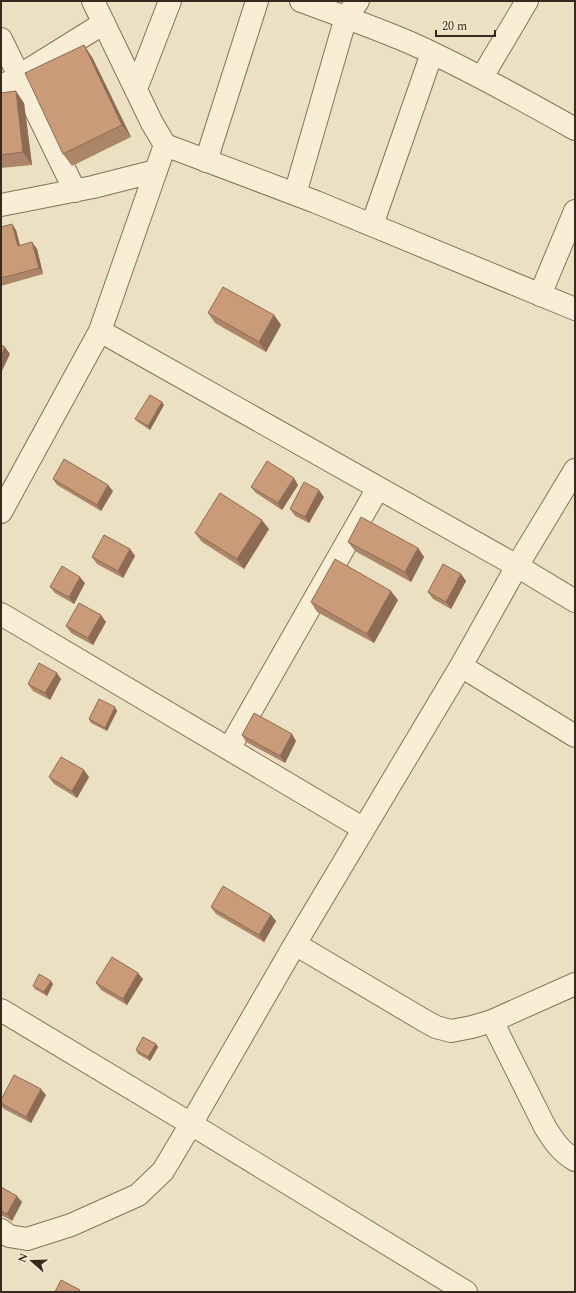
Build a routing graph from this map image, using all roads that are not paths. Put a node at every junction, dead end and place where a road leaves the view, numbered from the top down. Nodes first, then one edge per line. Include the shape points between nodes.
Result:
1 (93, 1) edge
2 (170, 1) edge
3 (257, 1) edge
4 (301, 1) edge
5 (527, 1) edge
6 (352, 9) edge
7 (104, 23) junction
8 (1, 39) edge
9 (432, 53) junction
10 (20, 76) junction
11 (482, 78) junction
12 (1, 87) edge
13 (136, 89) junction
14 (575, 129) edge
15 (165, 145) junction
16 (206, 161) junction
17 (156, 171) junction
18 (75, 191) junction
19 (295, 194) junction
20 (1, 205) edge
21 (575, 211) edge
22 (372, 225) junction
23 (540, 294) junction
24 (575, 309) edge
25 (100, 331) junction
26 (575, 470) edge
27 (378, 488) junction
28 (1, 512) edge
29 (517, 566) junction
30 (575, 601) edge
31 (1, 614) edge
32 (462, 666) junction
33 (575, 736) edge
34 (229, 749) junction
35 (364, 829) junction
36 (295, 944) junction
37 (575, 984) edge
38 (1, 1010) edge
39 (492, 1021) junction
40 (191, 1124) junction
41 (575, 1160) edge
42 (1, 1230) edge
43 (466, 1292) edge

1 - 7 street
2 - 13 street
3 - 16 street
4 - 6 street
5 - 11 street
6 - 9 street via 376,28
6 - 19 street
7 - 10 street
7 - 13 street
8 - 10 street
9 - 11 street
9 - 22 street
10 - 12 street
10 - 18 street
11 - 14 street
13 - 15 street
15 - 16 street
15 - 17 street
16 - 19 street
17 - 18 street
17 - 25 street
18 - 20 street
19 - 22 street
21 - 23 street
22 - 23 street
23 - 24 street
25 - 27 street
25 - 28 street
26 - 29 street
27 - 29 street
27 - 34 street
29 - 30 street
29 - 32 street
31 - 34 street
32 - 33 street
32 - 35 street
34 - 35 street
35 - 36 street
36 - 39 street via 436,1027 451,1031 472,1028
36 - 40 street
37 - 39 street
38 - 40 street
39 - 41 street via 544,1127 565,1154
40 - 42 street via 163,1171 138,1195 72,1225 27,1239 9,1236
40 - 43 street

